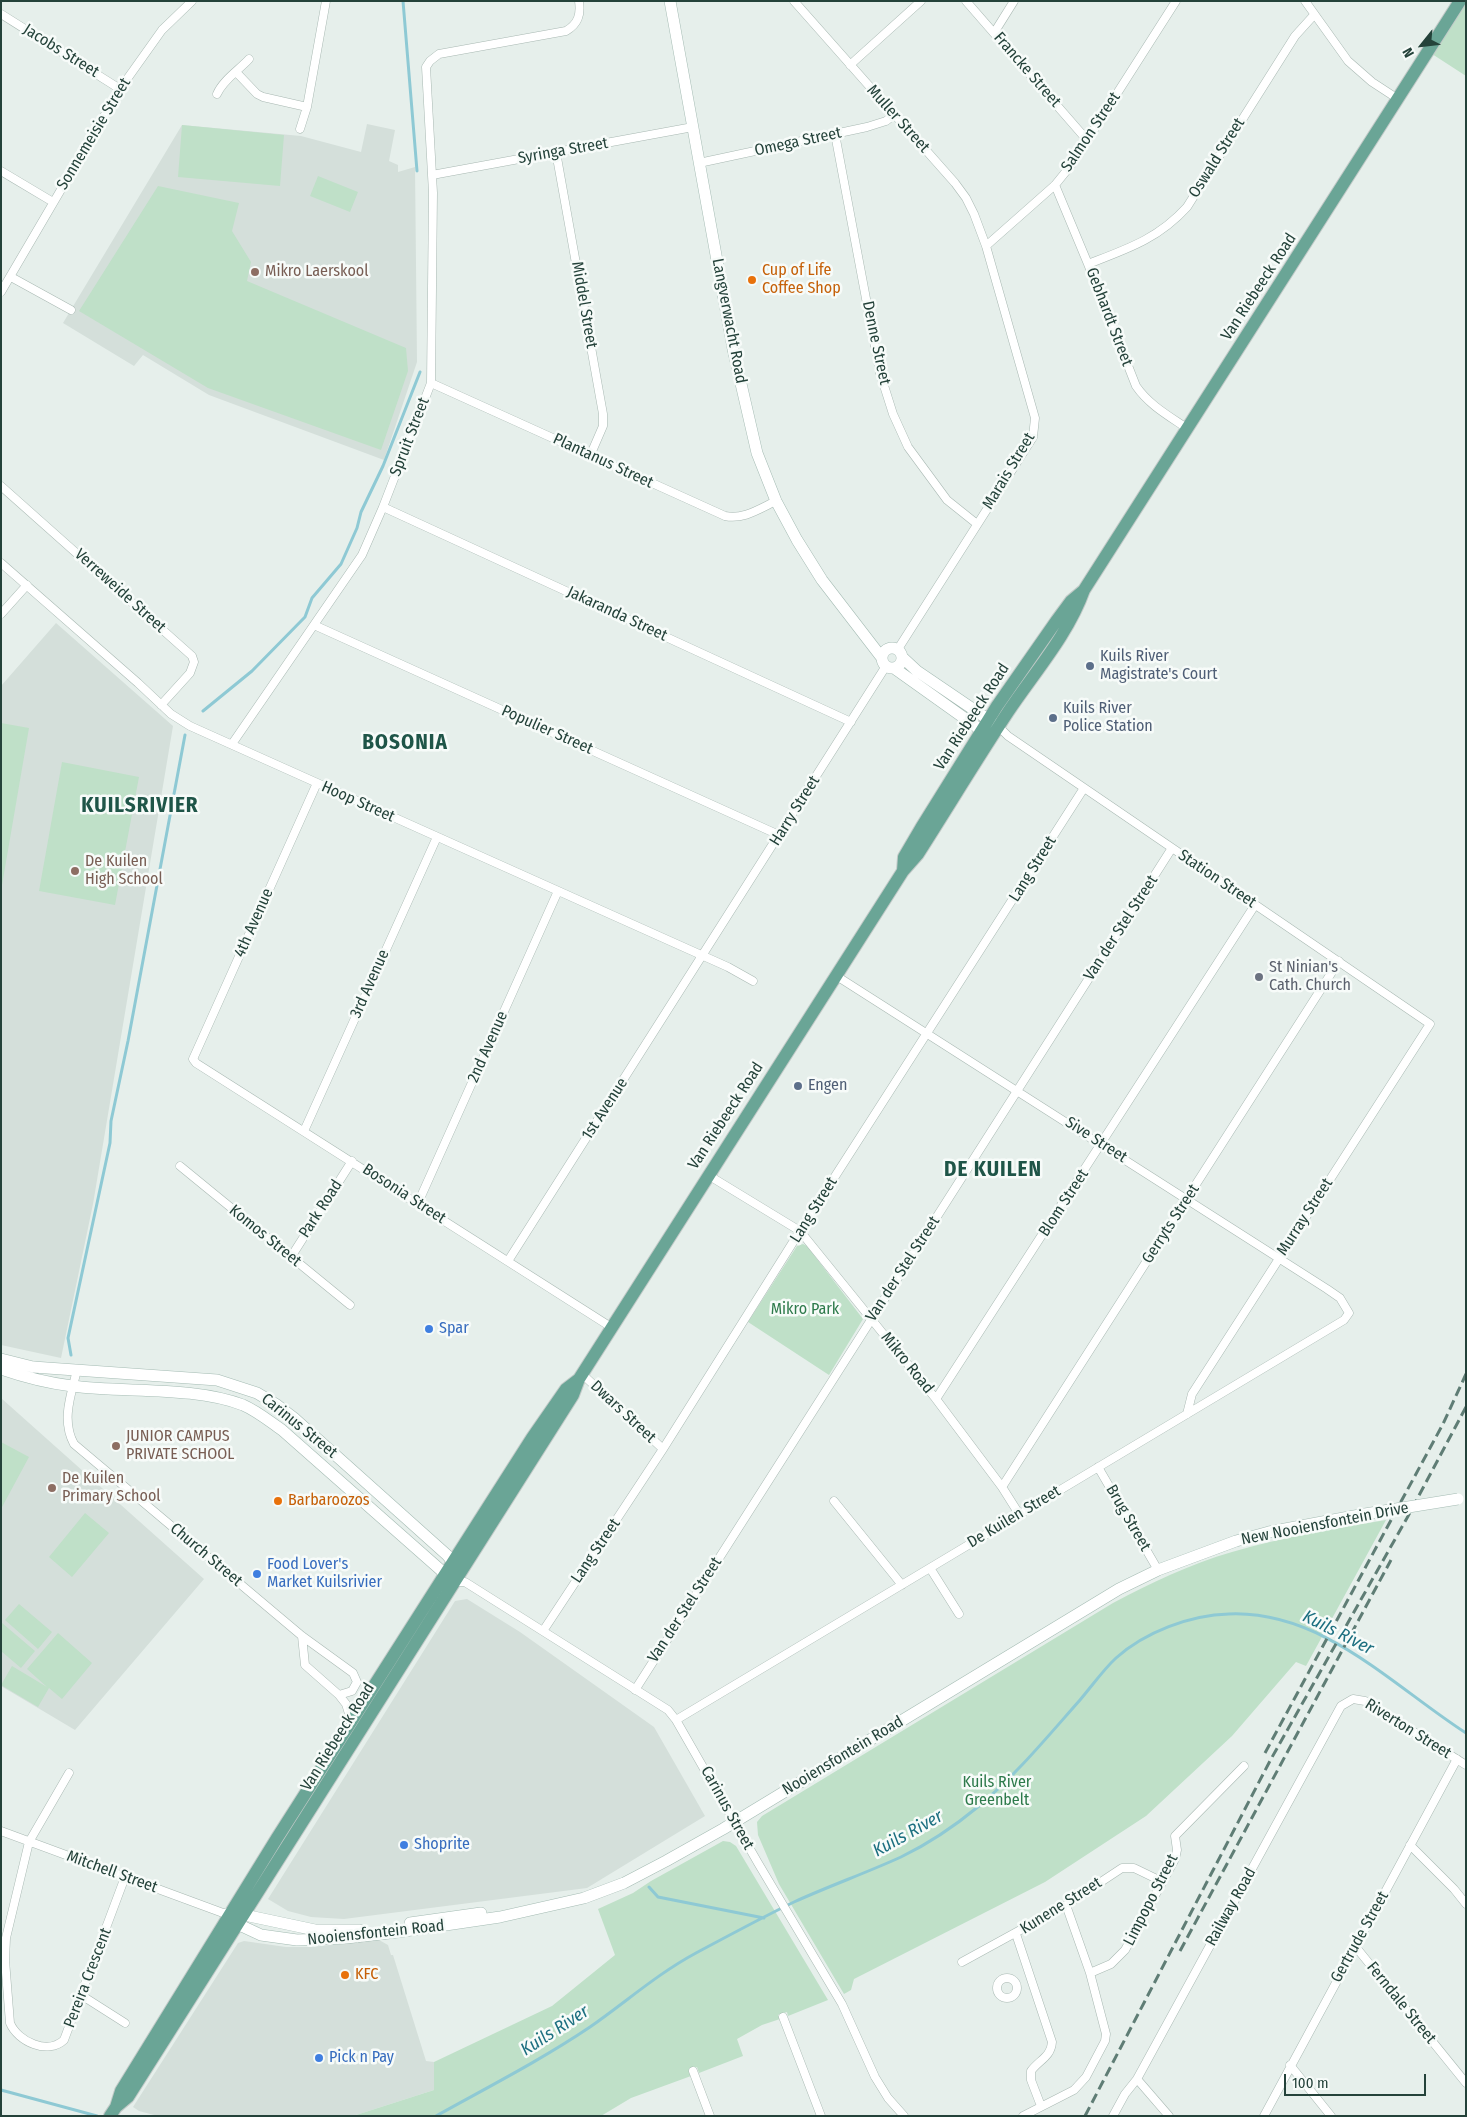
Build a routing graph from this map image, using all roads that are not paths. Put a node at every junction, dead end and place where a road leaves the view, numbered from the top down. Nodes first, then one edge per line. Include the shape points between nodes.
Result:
1 (192, 1) edge
2 (326, 1) edge
3 (579, 1) edge
4 (670, 1) edge
5 (794, 1) edge
6 (921, 1) edge
7 (966, 1) edge
8 (1014, 1) edge
9 (1176, 1) edge
10 (1305, 1) edge
11 (1460, 1) edge
12 (1, 14) edge
13 (1314, 15) junction
14 (994, 33) junction
15 (250, 59) dead end
16 (850, 65) junction
17 (237, 73) junction
18 (120, 88) junction
19 (217, 94) dead end
20 (1398, 99) junction
21 (307, 107) junction
22 (895, 114) junction
23 (693, 127) junction
24 (300, 129) dead end
25 (835, 134) junction
26 (1087, 140) junction
27 (556, 152) junction
28 (699, 163) junction
29 (1, 171) edge
30 (432, 175) junction
31 (1055, 185) junction
32 (53, 202) junction
33 (986, 246) junction
34 (1088, 264) junction
35 (10, 276) junction
36 (1, 292) edge
37 (71, 310) dead end
38 (431, 383) junction
39 (1188, 429) junction
40 (590, 456) junction
41 (1, 486) edge
42 (776, 501) junction
43 (383, 507) junction
44 (977, 524) junction
45 (1, 563) edge
46 (27, 585) junction
47 (1, 614) edge
48 (314, 626) junction
49 (892, 658) junction
50 (161, 705) junction
51 (851, 722) junction
52 (993, 730) junction
53 (232, 744) junction
54 (317, 783) junction
55 (1084, 788) junction
56 (780, 835) junction
57 (437, 837) junction
58 (1172, 848) junction
59 (558, 891) junction
60 (1255, 905) junction
61 (702, 956) junction
62 (1339, 961) junction
63 (835, 975) junction
64 (753, 981) dead end
65 (1430, 1024) joint
66 (928, 1033) junction
67 (196, 1063) joint
68 (1017, 1090) junction
69 (304, 1131) junction
70 (1102, 1144) junction
71 (352, 1161) junction
72 (180, 1166) dead end
73 (708, 1175) junction
74 (1187, 1199) junction
75 (418, 1203) junction
76 (800, 1231) junction
77 (291, 1257) junction
78 (1279, 1258) junction
79 (508, 1261) junction
80 (350, 1305) dead end
81 (1349, 1313) joint
82 (871, 1318) junction
83 (611, 1327) junction
84 (1, 1359) edge
85 (1, 1369) edge
86 (77, 1370) junction
87 (580, 1376) junction
88 (73, 1386) junction
89 (936, 1399) junction
90 (1187, 1414) junction
91 (663, 1450) junction
92 (1098, 1467) junction
93 (1002, 1487) junction
94 (1462, 1498) edge
95 (834, 1501) dead end
96 (1019, 1514) junction
97 (453, 1562) junction
98 (930, 1568) junction
99 (1158, 1570) junction
100 (457, 1578) junction
101 (902, 1585) junction
102 (959, 1614) dead end
103 (543, 1631) junction
104 (302, 1636) junction
105 (635, 1690) junction
106 (339, 1695) junction
107 (1349, 1700) joint
108 (676, 1720) junction
109 (351, 1722) junction
110 (1457, 1759) junction
111 (1466, 1765) edge
112 (1244, 1766) dead end
113 (69, 1773) dead end
114 (735, 1821) junction
115 (1, 1831) edge
116 (29, 1842) junction
117 (1410, 1845) junction
118 (126, 1877) junction
119 (1161, 1881) junction
120 (1466, 1904) edge
121 (1066, 1905) junction
122 (516, 1912) junction
123 (233, 1917) junction
124 (1016, 1934) junction
125 (1355, 1946) junction
126 (962, 1962) dead end
127 (1090, 1973) junction
128 (1032, 1981) junction
129 (1016, 1985) dead end
130 (81, 1995) junction
131 (783, 2017) dead end
132 (125, 2024) dead end
133 (1290, 2065) junction
134 (693, 2071) dead end
135 (1137, 2079) junction
136 (1466, 2082) edge
137 (1041, 2106) junction
138 (113, 2112) edge
139 (710, 2116) edge
140 (821, 2116) edge
141 (904, 2116) edge
142 (1023, 2116) edge
143 (1113, 2116) edge
144 (1169, 2116) edge
145 (1264, 2116) edge
146 (1331, 2116) edge

1 - 18 street, Sonnemeisie Street via 162,30
2 - 21 street
3 - 30 street, Spruit Street via 579,19 566,31 439,54 430,60 426,67 426,84
4 - 23 street, Langverwacht Road
5 - 16 street, Muller Street
6 - 16 street
7 - 14 street, Francke Street
8 - 14 street
9 - 26 street, Salmon Street
10 - 13 street
11 - 20 main road, Van Riebeeck Road
12 - 18 street, Jacobs Street
13 - 20 street via 1348,61
13 - 34 street, Oswald Street via 1295,36 1178,217 1167,228 1142,242
14 - 26 street, Francke Street
15 - 17 street
16 - 22 street, Muller Street
17 - 19 street via 221,85
17 - 21 street via 263,97
18 - 32 street, Sonnemeisie Street
20 - 39 main road, Van Riebeeck Road
21 - 24 street
22 - 25 street, Omega Street via 886,121
22 - 33 street, Muller Street via 966,198
23 - 27 street, Syringa Street
23 - 28 street, Langverwacht Road
25 - 28 street, Omega Street
25 - 44 street, Denne Street via 880,373 893,414 908,447 947,500
26 - 31 street, Salmon Street
27 - 30 street, Syringa Street
27 - 40 street, Middel Street via 603,414 603,426
28 - 42 street, Langverwacht Road via 741,387 757,453
29 - 32 street
30 - 38 street, Spruit Street
31 - 33 street, Salmon Street
31 - 34 street, Gebhardt Street
32 - 35 street, Sonnemeisie Street
33 - 44 street, Marais Street via 1030,399 1035,428 1033,437
34 - 39 street, Gebhardt Street via 1136,386 1161,412
35 - 36 street, Sonnemeisie Street
35 - 37 street
38 - 40 street, Plantanus Street
38 - 43 street, Spruit Street
39 - 52 main road, Van Riebeeck Road via 1084,590 1067,626
40 - 42 street, Plantanus Street via 725,516 744,516
41 - 50 street, Verreweide Street via 192,656 194,662 190,673
42 - 49 street, Langverwacht Road via 822,580 851,617
43 - 48 street, Spruit Street via 362,555
43 - 51 street, Jakaranda Street
44 - 49 street, Marais Street
45 - 46 street, Hoop Street
46 - 47 street
46 - 50 street, Hoop Street
48 - 53 street, Spruit Street
48 - 56 street, Populier Street
49 - 51 street, Harry Street
49 - 52 street, Langverwacht Road
50 - 53 street, Hoop Street via 190,726
51 - 56 street, Harry Street
52 - 55 street, Station Street
52 - 63 main road, Van Riebeeck Road via 920,828 904,857 903,871
53 - 54 street, Hoop Street
54 - 57 street, Hoop Street
54 - 67 street, 4th Avenue via 194,1054
55 - 58 street, Station Street
55 - 66 street, Lang Street
56 - 61 street, Harry Street
57 - 59 street, Hoop Street
57 - 69 street, 3rd Avenue
58 - 60 street, Station Street
58 - 68 street, Van der Stel Street
59 - 61 street, Hoop Street
59 - 75 street, 2nd Avenue
60 - 62 street, Station Street
60 - 70 street, Blom Street
61 - 64 street, Hoop Street
61 - 79 street, 1st Avenue
62 - 65 street, Station Street
62 - 74 street, Gerryts Street
63 - 66 street, Sive Street
63 - 73 main road, Van Riebeeck Road
65 - 78 street, Murray Street
66 - 68 street, Sive Street
66 - 76 street, Lang Street
67 - 69 street, Bosonia Street
68 - 70 street, Sive Street
68 - 82 street, Van der Stel Street
69 - 71 street, Bosonia Street
70 - 74 street, Sive Street
70 - 89 street, Blom Street
71 - 75 street, Bosonia Street
71 - 77 street, Park Road
72 - 77 street, Komos Street
73 - 76 street, Mikro Road
73 - 83 main road, Van Riebeeck Road
74 - 78 street, Sive Street
74 - 93 street, Gerryts Street
75 - 79 street, Bosonia Street
76 - 82 street, Mikro Road
76 - 91 street, Lang Street
77 - 80 street, Komos Street
78 - 81 street, Sive Street via 1340,1298
78 - 90 street, Murray Street via 1192,1394
79 - 83 street, Bosonia Street
81 - 90 street, De Kuilen Street via 1344,1320
82 - 89 street, Mikro Road
82 - 105 street, Van der Stel Street
83 - 87 main road, Van Riebeeck Road
84 - 86 street via 33,1367
85 - 88 street
86 - 88 street, Church Street
86 - 97 street, Carinus Street via 217,1380 257,1393 294,1418
87 - 91 street, Dwars Street
87 - 97 main road, Van Riebeeck Road via 566,1389 532,1438
87 - 100 main road, Van Riebeeck Road via 573,1395
88 - 100 street, Carinus Street via 214,1397 255,1411 282,1430
88 - 104 street, Church Street via 66,1424 74,1444
89 - 93 street, Mikro Road
90 - 92 street, De Kuilen Street
91 - 103 street, Lang Street
92 - 96 street, De Kuilen Street
92 - 99 street, Brug Street
93 - 96 street, Mikro Road
94 - 99 street, New Nooiensfontein Drive, bridge via 1269,1532 1236,1540
95 - 101 street
96 - 98 street, De Kuilen Street
97 - 100 main road, Van Riebeeck Road
98 - 101 street, De Kuilen Street
98 - 102 street
99 - 114 street, Nooiensfontein Road via 1039,1637
100 - 103 street, Carinus Street
100 - 109 main road, Van Riebeeck Road
100 - 123 main road, Van Riebeeck Road
101 - 108 street, De Kuilen Street
103 - 105 street, Carinus Street
104 - 106 street via 304,1665
104 - 106 street, Church Street via 353,1673 356,1686 352,1691
105 - 108 street, Carinus Street via 668,1710
106 - 109 street via 350,1711
107 - 110 street, Riverton Street via 1365,1701
107 - 135 street, Railway Road via 1341,1706
108 - 114 street, Carinus Street
109 - 123 main road, Van Riebeeck Road
110 - 111 street, Riverton Street
110 - 117 street, Gertrude Street
112 - 119 street, Limpopo Street via 1175,1836 1176,1854
113 - 116 street
114 - 122 street, Nooiensfontein Road via 666,1861 604,1891 560,1905
114 - 141 street, Carinus Street via 848,2016 875,2077
115 - 116 street, Mitchell Street
116 - 118 street, Mitchell Street
116 - 130 street, Pereira Crescent via 6,1938 10,2023 14,2032 48,2048 59,2045 64,2040
117 - 120 street
117 - 125 street, Gertrude Street
118 - 123 street, Mitchell Street
118 - 130 street, Pereira Crescent
119 - 121 street, Kunene Street via 1126,1867
119 - 127 street, Limpopo Street via 1125,1950 1111,1964
121 - 124 street, Kunene Street
121 - 127 street
122 - 123 street, Nooiensfontein Road via 488,1912 334,1931
122 - 123 street, Nooiensfontein Road via 424,1929 316,1940 261,1935
123 - 138 main road, Van Riebeeck Road via 128,2097
124 - 126 street, Kunene Street
124 - 128 street
125 - 133 street, Gertrude Street
125 - 136 street, Ferndale Street
127 - 137 street via 1105,2041 1086,2077 1074,2090
128 - 129 street
128 - 137 street via 1052,2042 1048,2056 1030,2071
130 - 132 street
131 - 140 street
133 - 145 street, Gertrude Street
133 - 146 street
134 - 139 street
135 - 143 street, Railway Road
135 - 144 street
137 - 142 street

